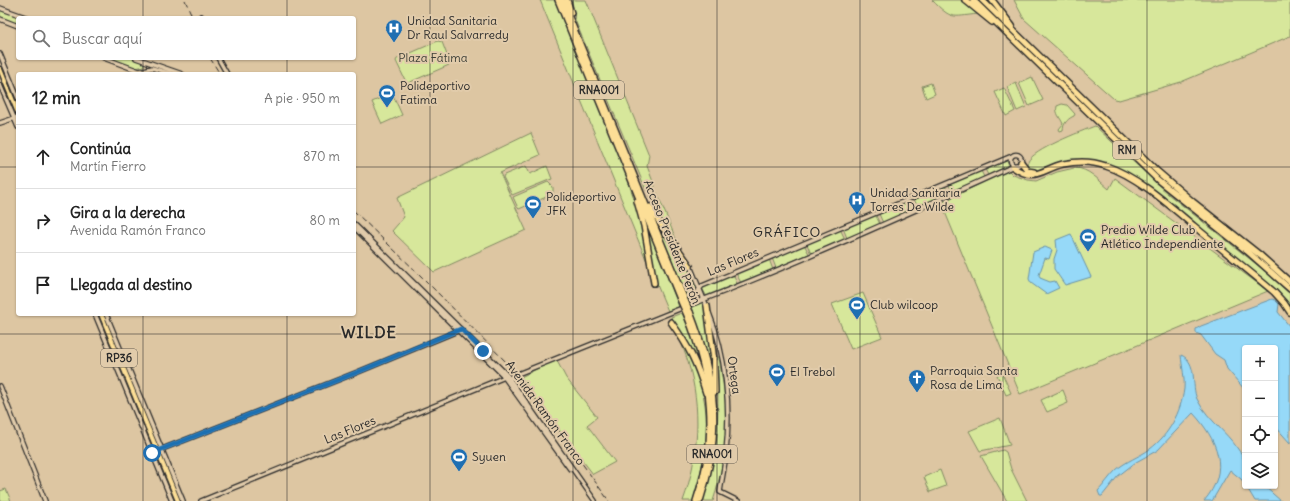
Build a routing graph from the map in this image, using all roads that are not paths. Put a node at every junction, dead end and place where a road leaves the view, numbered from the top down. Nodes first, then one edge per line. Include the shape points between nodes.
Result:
1 (557, 0) edge
2 (562, 0) edge
3 (567, 0) edge
4 (965, 0) edge
5 (973, 0) edge
6 (982, 0) edge
7 (992, 0) edge
8 (0, 8) edge
9 (19, 16) edge
10 (0, 19) edge
11 (16, 24) edge
12 (1002, 28) junction
13 (580, 43) junction
14 (1031, 48) junction
15 (0, 54) edge
16 (109, 60) edge
17 (143, 60) edge
18 (144, 60) edge
19 (219, 60) edge
20 (0, 70) edge
21 (139, 71) joint
22 (165, 72) edge
23 (170, 72) edge
24 (176, 72) edge
25 (226, 72) edge
26 (0, 85) edge
27 (16, 93) edge
28 (16, 108) edge
29 (16, 118) edge
30 (0, 123) edge
31 (1012, 156) junction
32 (1021, 162) junction
33 (1014, 166) junction
34 (1052, 168) junction
35 (630, 175) junction
36 (636, 179) junction
37 (356, 226) edge
38 (356, 230) edge
39 (690, 266) joint
40 (1290, 282) edge
41 (654, 283) dead end
42 (700, 288) junction
43 (1290, 289) edge
44 (682, 299) junction
45 (704, 300) junction
46 (707, 306) junction
47 (682, 308) dead end
48 (1290, 312) edge
49 (96, 316) edge
50 (102, 316) edge
51 (107, 316) edge
52 (671, 322) dead end
53 (460, 330) junction
54 (505, 377) junction
55 (510, 378) junction
56 (0, 386) edge
57 (712, 406) junction
58 (162, 450) junction
59 (157, 451) junction
60 (152, 453) junction
61 (45, 501) edge
62 (172, 501) edge
63 (178, 501) edge
64 (183, 501) edge
65 (201, 501) edge
66 (594, 501) edge
67 (696, 501) edge
68 (700, 501) edge
69 (738, 501) edge

1 - 35 highway, Acceso Presidente Perón / RNA001
2 - 13 highway, Acceso Presidente Perón / RNA001
3 - 13 highway
4 - 12 highway
5 - 12 highway, RN1
6 - 14 highway, RN1
7 - 14 highway
8 - 9 street
10 - 11 street
12 - 43 highway, RN1 via 1158,180
13 - 36 highway, Acceso Presidente Perón / RNA001
14 - 40 highway, RN1 via 1174,186
15 - 27 street
16 - 21 street
17 - 23 street
18 - 24 street
19 - 25 street
20 - 28 main road
21 - 22 street via 152,68
26 - 29 street
29 - 30 street
31 - 32 street via 1019,155
31 - 33 street via 1011,162
31 - 42 street, Las Flores
32 - 33 street
32 - 34 highway via 1032,172
33 - 34 highway via 1033,175
33 - 45 street, Las Flores via 959,192
34 - 48 highway via 1072,163 1094,163 1110,167 1137,182 1169,205 1274,292
35 - 41 highway via 644,226
35 - 44 highway, Acceso Presidente Perón / RNA001
36 - 39 highway via 660,223
36 - 44 highway, Acceso Presidente Perón / RNA001
37 - 53 street, Avenida Ramón Franco
38 - 53 street, Avenida Ramón Franco
39 - 42 street, Ortega
42 - 45 street, Ortega
42 - 45 street, Las Flores via 691,305
44 - 57 highway, Acceso Presidente Perón / RNA001, bridge via 697,341
45 - 46 street, Ortega
46 - 57 highway via 715,371
46 - 69 street, Ortega via 719,339 727,401 726,454 720,492
47 - 55 street
49 - 60 street
50 - 59 main road, RP36
51 - 58 street
52 - 57 highway via 694,358
53 - 54 street, Avenida Ramón Franco
53 - 55 street, Avenida Ramón Franco
53 - 58 street
54 - 65 street, Las Flores
54 - 66 street, Avenida Ramón Franco
55 - 66 street, Avenida Ramón Franco
56 - 61 street
57 - 67 highway, Acceso Presidente Perón / RNA001 via 704,473
57 - 68 highway, Acceso Presidente Perón / RNA001 via 713,449
58 - 59 street
58 - 64 street
59 - 60 street
59 - 63 main road, RP36
60 - 62 street

